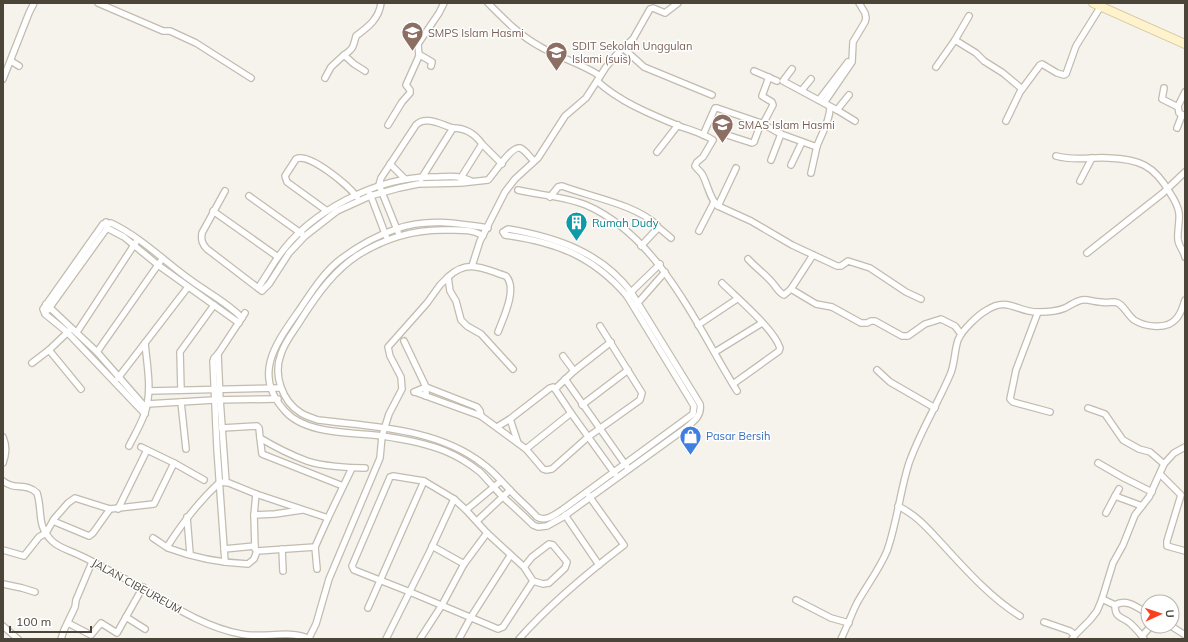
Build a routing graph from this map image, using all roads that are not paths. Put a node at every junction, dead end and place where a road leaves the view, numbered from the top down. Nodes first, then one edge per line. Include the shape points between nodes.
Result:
1 (34, 3) edge
2 (98, 3) edge
3 (381, 3) edge
4 (444, 3) edge
5 (678, 3) edge
6 (859, 3) edge
7 (1093, 3) edge
8 (489, 4) edge
9 (1101, 6) junction
10 (969, 16) dead end
11 (955, 40) junction
12 (1185, 44) edge
13 (623, 48) junction
14 (344, 55) junction
15 (420, 55) junction
16 (11, 61) junction
17 (848, 62) dead end
18 (19, 66) dead end
19 (431, 66) dead end
20 (936, 68) dead end
21 (792, 69) dead end
22 (364, 71) dead end
23 (754, 71) dead end
24 (600, 76) junction
25 (769, 77) junction
26 (252, 78) dead end
27 (325, 78) dead end
28 (3, 79) edge
29 (811, 79) dead end
30 (778, 81) dead end
31 (597, 82) junction
32 (1164, 88) dead end
33 (1022, 89) junction
34 (802, 90) junction
35 (1185, 92) edge
36 (712, 95) dead end
37 (849, 95) dead end
38 (821, 102) junction
39 (830, 107) junction
40 (1178, 107) junction
41 (837, 110) junction
42 (1184, 116) edge
43 (854, 121) dead end
44 (1006, 121) dead end
45 (762, 124) junction
46 (388, 125) dead end
47 (678, 126) junction
48 (453, 128) junction
49 (1177, 128) dead end
50 (721, 133) dead end
51 (781, 134) junction
52 (703, 135) junction
53 (802, 142) junction
54 (482, 144) junction
55 (817, 146) junction
56 (657, 152) dead end
57 (1056, 156) dead end
58 (1092, 158) junction
59 (532, 159) dead end
60 (770, 160) dead end
61 (390, 164) junction
62 (502, 164) junction
63 (791, 165) dead end
64 (736, 168) dead end
65 (1185, 172) edge
66 (810, 173) dead end
67 (462, 176) junction
68 (422, 177) junction
69 (405, 179) junction
70 (471, 181) junction
71 (1080, 181) dead end
72 (461, 183) junction
73 (418, 184) junction
74 (378, 185) junction
75 (1168, 189) junction
76 (368, 190) junction
77 (518, 190) dead end
78 (225, 191) dead end
79 (382, 192) junction
80 (356, 195) junction
81 (249, 196) dead end
82 (370, 196) junction
83 (550, 197) junction
84 (359, 201) junction
85 (716, 204) junction
86 (213, 211) junction
87 (326, 211) junction
88 (481, 227) junction
89 (658, 227) junction
90 (488, 228) junction
91 (396, 229) junction
92 (699, 232) dead end
93 (385, 233) junction
94 (302, 234) junction
95 (481, 234) junction
96 (399, 235) junction
97 (671, 238) dead end
98 (388, 239) junction
99 (136, 242) junction
100 (642, 246) junction
101 (1087, 253) dead end
102 (813, 255) junction
103 (278, 256) junction
104 (1185, 256) edge
105 (163, 259) junction
106 (748, 259) dead end
107 (660, 264) junction
108 (158, 265) junction
109 (472, 266) junction
110 (665, 272) junction
111 (448, 277) junction
112 (722, 283) dead end
113 (188, 286) junction
114 (258, 288) junction
115 (791, 289) junction
116 (629, 294) junction
117 (738, 299) junction
118 (922, 299) dead end
119 (1185, 300) edge
120 (214, 304) junction
121 (636, 305) junction
122 (48, 306) junction
123 (245, 312) dead end
124 (1038, 312) junction
125 (240, 321) junction
126 (762, 323) junction
127 (698, 325) junction
128 (600, 326) dead end
129 (72, 327) junction
130 (67, 332) junction
131 (77, 332) junction
132 (498, 332) dead end
133 (961, 334) junction
134 (404, 341) dead end
135 (611, 342) junction
136 (145, 343) junction
137 (49, 350) junction
138 (97, 352) junction
139 (716, 352) junction
140 (563, 356) dead end
141 (32, 363) dead end
142 (513, 369) dead end
143 (628, 370) junction
144 (877, 370) dead end
145 (574, 371) junction
146 (118, 378) junction
147 (565, 379) junction
148 (733, 384) junction
149 (426, 387) junction
150 (281, 388) junction
151 (81, 389) dead end
152 (216, 389) junction
153 (555, 389) junction
154 (181, 390) junction
155 (272, 390) junction
156 (149, 391) junction
157 (737, 391) dead end
158 (426, 396) junction
159 (451, 397) junction
160 (286, 398) junction
161 (276, 399) junction
162 (217, 400) junction
163 (181, 402) junction
164 (449, 403) junction
165 (582, 405) junction
166 (935, 408) junction
167 (1088, 408) dead end
168 (146, 409) junction
169 (1050, 412) dead end
170 (571, 413) junction
171 (481, 416) junction
172 (510, 419) junction
173 (497, 427) junction
174 (222, 428) junction
175 (384, 428) junction
176 (600, 429) junction
177 (382, 436) junction
178 (3, 437) edge
179 (260, 438) junction
180 (588, 438) junction
181 (518, 443) junction
182 (130, 446) dead end
183 (1184, 448) edge
184 (186, 449) dead end
185 (526, 449) junction
186 (308, 462) junction
187 (3, 463) edge
188 (174, 463) junction
189 (1098, 463) dead end
190 (625, 464) junction
191 (1164, 464) junction
192 (352, 468) junction
193 (365, 468) dead end
194 (305, 470) junction
195 (629, 470) junction
196 (614, 472) junction
197 (1160, 474) junction
198 (618, 478) junction
199 (204, 480) dead end
200 (3, 481) edge
201 (424, 481) junction
202 (501, 481) junction
203 (223, 482) junction
204 (343, 486) junction
205 (494, 487) junction
206 (1119, 489) dead end
207 (510, 490) junction
208 (586, 492) junction
209 (1152, 492) junction
210 (256, 494) junction
211 (1115, 496) junction
212 (503, 497) junction
213 (590, 498) junction
214 (454, 500) junction
215 (898, 506) junction
216 (1142, 506) junction
217 (110, 509) junction
218 (118, 509) junction
219 (304, 509) junction
220 (466, 510) junction
221 (1106, 513) dead end
222 (254, 515) junction
223 (565, 515) junction
224 (187, 516) junction
225 (328, 518) junction
226 (53, 521) junction
227 (477, 521) junction
228 (46, 533) junction
229 (487, 533) junction
230 (153, 538) dead end
231 (432, 546) junction
232 (167, 547) junction
233 (315, 547) junction
234 (256, 548) junction
235 (224, 549) junction
236 (282, 549) junction
237 (3, 550) edge
238 (1185, 551) edge
239 (190, 554) junction
240 (510, 556) junction
241 (92, 562) junction
242 (225, 562) junction
243 (464, 564) junction
244 (599, 564) junction
245 (524, 568) junction
246 (317, 569) dead end
247 (283, 571) dead end
248 (380, 580) junction
249 (533, 581) junction
250 (3, 584) edge
251 (142, 588) junction
252 (34, 592) dead end
253 (410, 592) junction
254 (1102, 599) junction
255 (796, 600) dead end
256 (442, 605) junction
257 (1115, 605) junction
258 (368, 608) dead end
259 (1140, 610) edge
260 (1020, 616) dead end
261 (126, 617) junction
262 (471, 617) junction
263 (1044, 622) dead end
264 (68, 623) junction
265 (849, 623) junction
266 (3, 626) edge
267 (145, 629) dead end
268 (524, 636) edge
269 (254, 637) edge
270 (1074, 637) edge
271 (1143, 637) edge
272 (18, 639) edge
273 (61, 639) edge
274 (310, 639) edge
275 (386, 639) edge
276 (420, 639) edge
277 (459, 639) edge
278 (519, 639) edge
279 (841, 639) edge

1 - 16 street
2 - 26 street via 196,43
3 - 14 street via 371,24 356,36 352,49
4 - 15 street via 418,44
5 - 13 street via 665,13 650,9 633,39
6 - 38 street via 866,20 853,42 853,60 833,91
7 - 9 main road
8 - 24 street via 528,40
9 - 12 main road
9 - 33 street via 1076,46 1066,74 1060,75 1041,64
10 - 11 street
11 - 20 street
11 - 33 street
13 - 24 street
13 - 36 street via 647,69
14 - 22 street
14 - 27 street via 331,67
15 - 19 street via 432,62
15 - 46 street via 406,85 411,92
16 - 18 street
16 - 28 street
17 - 38 street
21 - 34 street via 783,80
23 - 25 street
24 - 31 street
25 - 30 street
25 - 45 street via 762,96 773,104
29 - 34 street
31 - 47 street via 626,102
31 - 90 street via 586,98 565,116 538,158 505,192
32 - 40 street via 1162,99
33 - 44 street
34 - 38 street
35 - 40 street
37 - 41 street
38 - 39 street
39 - 41 street
39 - 55 street via 830,115
40 - 42 street via 1178,112
41 - 43 street
42 - 49 street
45 - 50 street via 752,143
45 - 51 street
45 - 52 street via 716,108
47 - 52 street
47 - 56 street
48 - 54 street via 476,136
48 - 61 street via 426,120 420,121
48 - 68 street
51 - 53 street
51 - 60 street
52 - 85 street via 713,140 703,158 695,166 702,174
53 - 55 street
53 - 63 street
54 - 62 street
54 - 67 street
55 - 66 street
57 - 58 street via 1067,159
58 - 71 street
58 - 75 street via 1129,159 1146,165 1158,174
59 - 62 street via 517,148
61 - 69 street
61 - 74 street
62 - 70 street via 488,180
64 - 85 street
65 - 75 street
67 - 68 street
67 - 70 street
67 - 72 street
68 - 69 street
68 - 73 street
69 - 74 street
70 - 72 street
72 - 73 street
73 - 79 street
74 - 76 street
74 - 79 street
75 - 101 street
75 - 104 street via 1178,210 1178,241
76 - 80 street
76 - 82 street
77 - 83 street
78 - 86 street
79 - 82 street
79 - 91 street
80 - 84 street
80 - 87 street
80 - 87 street via 333,174 315,163 301,158 296,159 285,176 287,182
81 - 94 street
82 - 84 street
82 - 93 street
83 - 89 street via 562,186 629,209 648,218
83 - 100 street via 593,209 615,223
84 - 94 street via 337,211
85 - 92 street
85 - 102 street
86 - 103 street
86 - 114 street via 202,233 202,244
87 - 94 street
88 - 90 street
88 - 91 street via 442,222
88 - 95 street
89 - 97 street
89 - 100 street
90 - 95 street
91 - 93 street
91 - 96 street
93 - 98 street
93 - 155 street via 341,259 309,294 277,341 271,356 269,372
94 - 103 street
94 - 114 street via 265,289 262,291
95 - 96 street via 444,230
95 - 109 street
96 - 98 street
98 - 150 street via 358,255 340,269 318,293 280,355 278,379
99 - 105 street
99 - 108 street
99 - 122 street via 107,225 100,227
99 - 131 street
100 - 107 street
102 - 115 street
102 - 118 street via 839,266 848,261 870,268 906,292
103 - 114 street
105 - 108 street
105 - 125 street via 235,311
106 - 115 street via 771,280 780,293 784,295
107 - 110 street
107 - 116 street
108 - 113 street
108 - 138 street
109 - 111 street via 454,271
109 - 132 street via 506,276 509,280 509,301
110 - 121 street
110 - 127 street
111 - 142 street via 450,291 456,301 461,320 481,334
111 - 175 street via 388,347 403,388
112 - 117 street
113 - 120 street
113 - 136 street
115 - 133 street via 816,304 832,307 861,323 875,321 902,336 911,336 925,324 941,318 955,326
116 - 116 street via 579,255 546,243 505,235 503,232 508,228 531,233 555,239 580,250 598,260 624,283
116 - 121 street
117 - 126 street
117 - 127 street
119 - 124 street via 1177,319 1164,325 1140,323 1116,302 1081,300 1061,309
120 - 125 street
120 - 154 street via 180,352
121 - 190 street via 694,410 691,416
121 - 195 street via 700,404 700,411 698,417 686,428
122 - 129 street
122 - 130 street via 42,309
123 - 125 street
124 - 133 street via 1010,304 1000,304 981,314
124 - 169 street via 1016,370 1010,398 1013,402
125 - 152 street via 214,358
126 - 139 street
126 - 148 street via 780,345 780,350
127 - 139 street
128 - 135 street
129 - 130 street
129 - 131 street
130 - 137 street
130 - 168 street
131 - 138 street
133 - 166 street via 951,374
134 - 149 street
135 - 143 street
135 - 145 street
136 - 146 street
136 - 156 street
137 - 141 street
137 - 151 street
138 - 146 street
139 - 148 street
140 - 145 street
143 - 165 street
143 - 176 street via 642,393 640,400
144 - 166 street via 890,382
145 - 147 street
146 - 168 street
147 - 153 street
147 - 165 street
148 - 157 street
149 - 158 street
149 - 158 street via 414,392
149 - 159 street
150 - 155 street
150 - 160 street
152 - 154 street
152 - 155 street
152 - 162 street
153 - 170 street
153 - 172 street via 550,388
154 - 156 street
155 - 161 street
156 - 168 street
158 - 164 street
159 - 164 street
159 - 171 street via 477,407
160 - 161 street
160 - 175 street via 302,414 318,420
161 - 162 street
161 - 177 street via 293,418 309,426 338,432
162 - 163 street
162 - 174 street
162 - 203 street via 216,449
163 - 168 street
163 - 184 street
164 - 171 street
165 - 176 street
166 - 215 street via 911,457
167 - 191 street via 1105,414 1123,440 1150,452
168 - 182 street
170 - 180 street
170 - 185 street
171 - 173 street
172 - 173 street
172 - 181 street
173 - 181 street
174 - 179 street via 257,426
174 - 203 street
175 - 177 street
175 - 202 street via 426,436 451,445 482,463
176 - 180 street
176 - 190 street
177 - 205 street via 426,444 446,452 468,463
177 - 274 street via 380,458 329,578
178 - 187 street via 6,448
179 - 186 street
179 - 194 street via 262,454
180 - 185 street via 548,470 540,466
180 - 196 street
181 - 185 street
183 - 191 street via 1170,456
186 - 192 street
186 - 194 street
188 - 199 street
188 - 218 street via 155,504
188 - 218 street via 144,449
189 - 209 street
190 - 195 street
190 - 196 street
191 - 197 street
192 - 193 street
192 - 204 street
194 - 204 street
195 - 198 street
196 - 198 street
196 - 208 street
197 - 209 street
197 - 238 street via 1181,494 1167,545
198 - 213 street
200 - 228 street via 12,487 28,488 37,493 41,520
201 - 214 street
201 - 248 street
201 - 248 street via 393,476 390,478 352,566 354,570
202 - 205 street
202 - 207 street
203 - 210 street
203 - 224 street via 203,497
203 - 235 street
204 - 225 street
205 - 212 street
205 - 220 street
206 - 211 street
207 - 208 street via 543,520
207 - 212 street
208 - 213 street
209 - 216 street
210 - 219 street
210 - 222 street
211 - 216 street
211 - 221 street
212 - 223 street via 538,527 547,526
212 - 227 street
213 - 223 street
213 - 244 street via 624,545
214 - 220 street
214 - 231 street
215 - 260 street via 929,528 1003,605
215 - 265 street via 882,561
216 - 254 street via 1135,515 1113,563
217 - 218 street
217 - 226 street via 75,498
217 - 226 street via 88,536
219 - 222 street
219 - 225 street
220 - 227 street
222 - 234 street
223 - 244 street
224 - 232 street
224 - 239 street
225 - 233 street
226 - 228 street
227 - 229 street
228 - 237 street via 39,537 24,556
228 - 241 street, JALAN CIBEUREUM via 57,545
229 - 240 street
229 - 243 street
230 - 232 street
231 - 243 street
231 - 253 street
232 - 239 street
233 - 236 street
233 - 246 street
234 - 235 street
234 - 236 street
234 - 242 street via 254,559 248,564
235 - 242 street
236 - 247 street
239 - 242 street
240 - 245 street
240 - 262 street
241 - 251 street, JALAN CIBEUREUM
241 - 264 street
243 - 256 street
244 - 268 street via 565,593
245 - 249 street
245 - 249 street via 532,557 549,544 553,544 566,560 565,568 549,583
248 - 253 street
248 - 258 street
249 - 262 street via 500,629
250 - 252 street
251 - 261 street
251 - 269 street, JALAN CIBEUREUM via 196,618 223,629
253 - 256 street
253 - 275 street
254 - 257 street
254 - 270 street via 1097,611
255 - 265 street via 831,618
256 - 262 street
256 - 276 street
257 - 259 street via 1128,603
257 - 271 street via 1117,615 1131,624
261 - 264 street via 117,633 101,623 91,635
261 - 267 street
262 - 277 street
263 - 270 street via 1067,630
264 - 273 street
265 - 279 street
266 - 272 street
268 - 278 street
269 - 274 street, JALAN CIBEUREUM via 289,634

